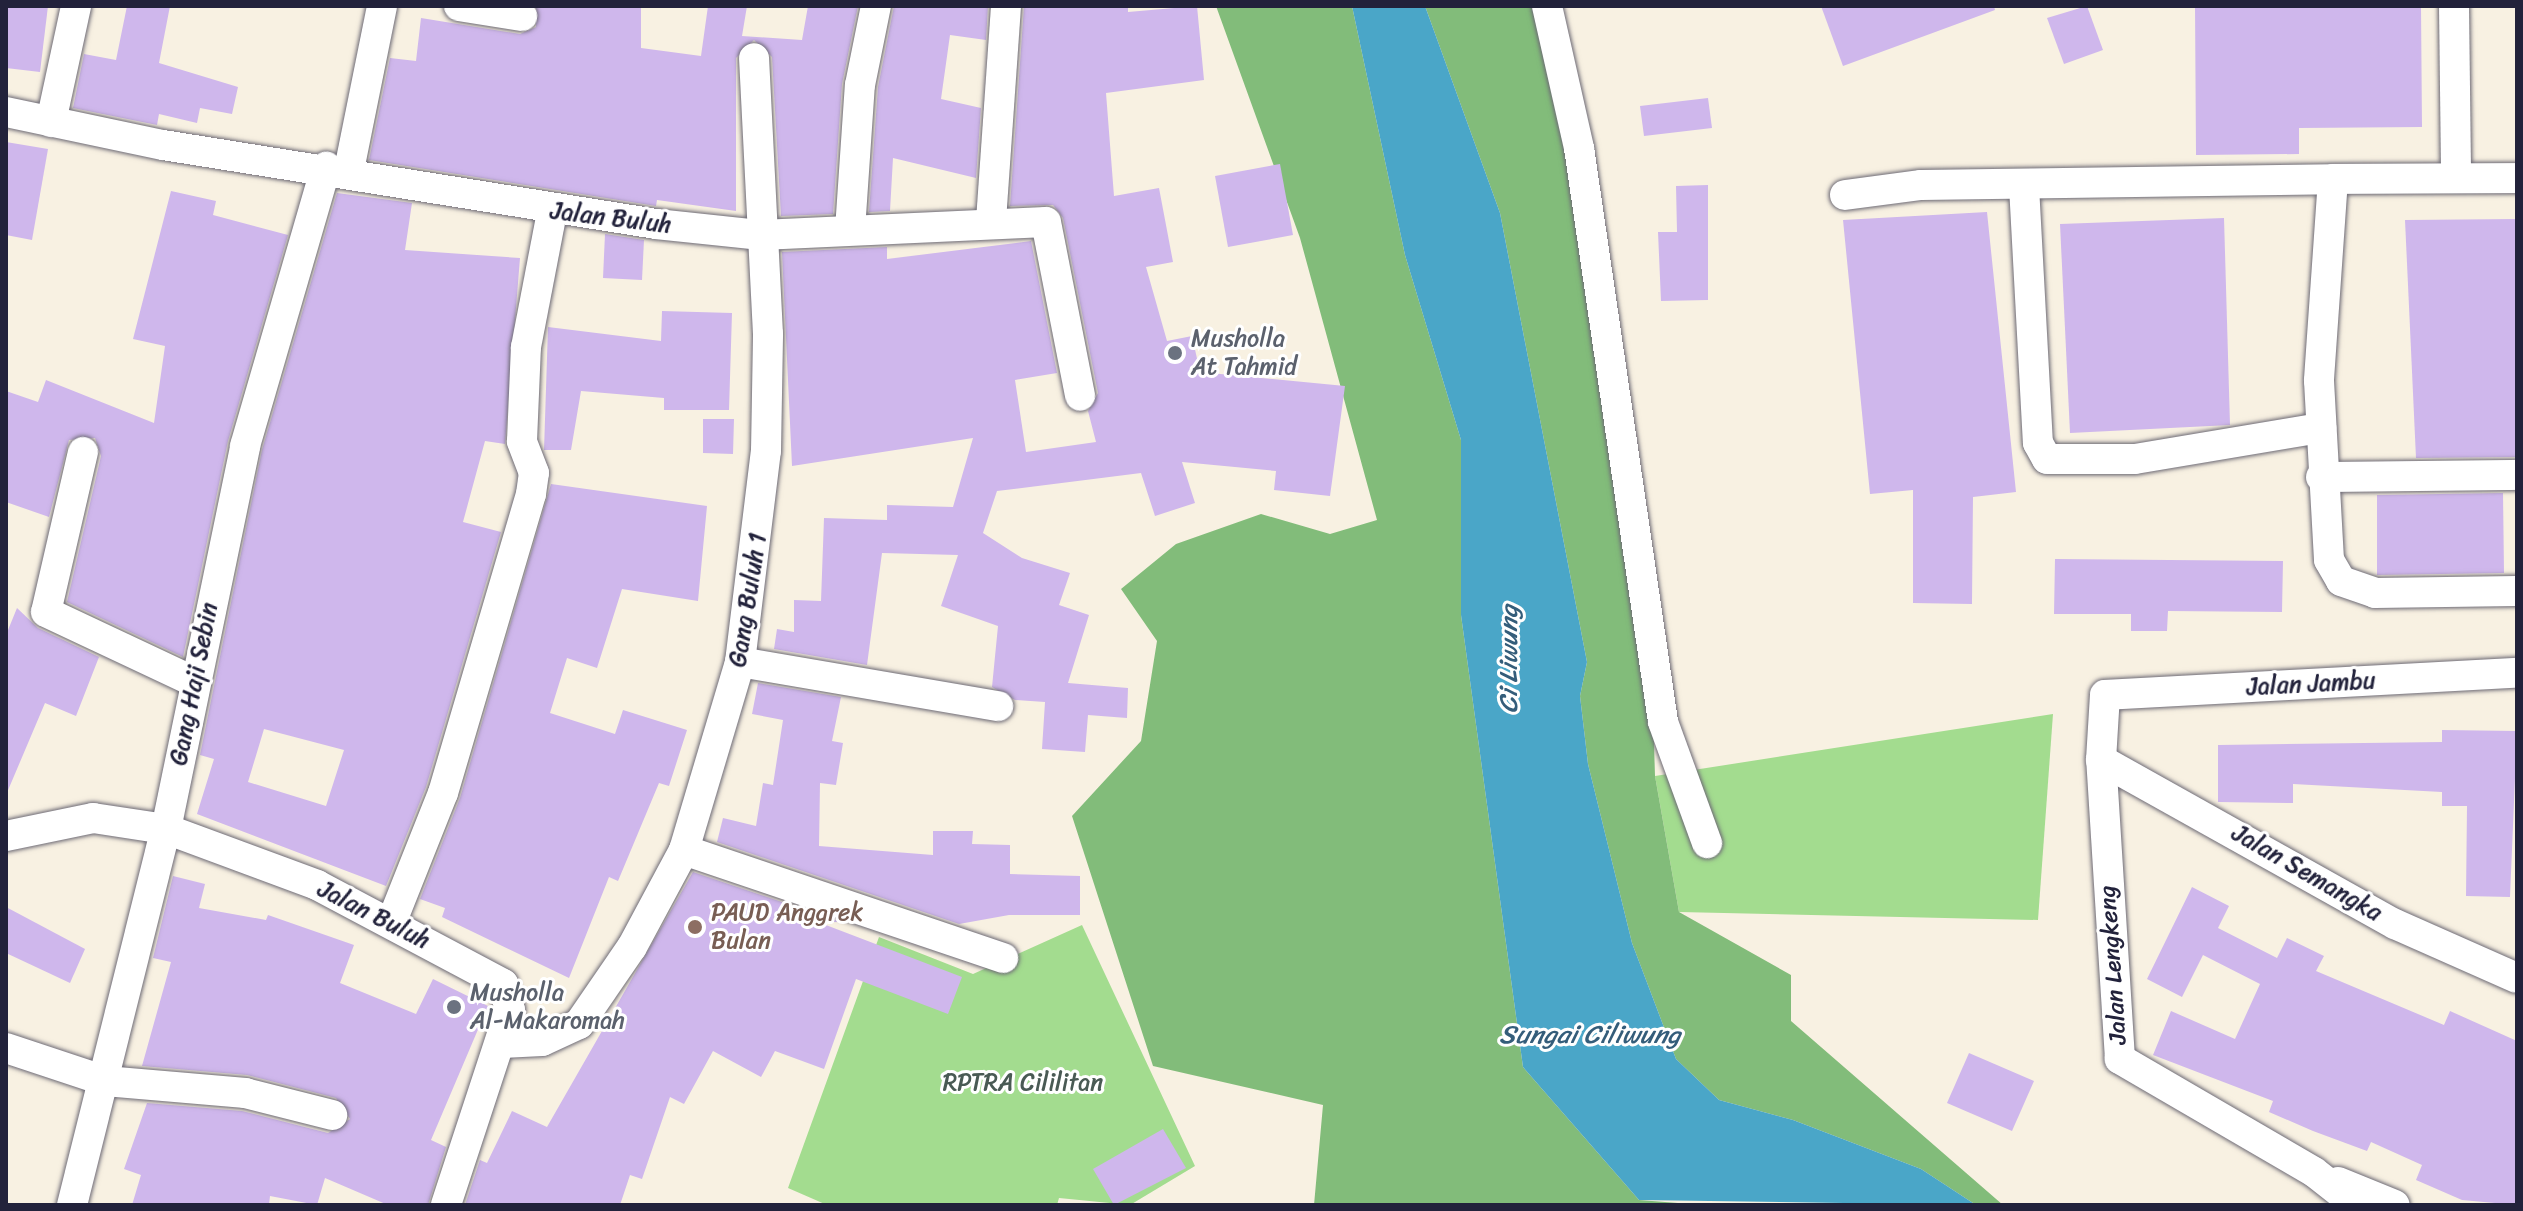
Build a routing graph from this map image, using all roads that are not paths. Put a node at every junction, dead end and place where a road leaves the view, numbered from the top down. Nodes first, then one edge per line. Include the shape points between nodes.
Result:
1 (76, 6) edge
2 (382, 6) edge
3 (459, 6) edge
4 (876, 6) edge
5 (1006, 6) edge
6 (1547, 6) edge
7 (2454, 6) edge
8 (522, 16) dead end
9 (754, 58) dead end
10 (6, 112) edge
11 (51, 122) junction
12 (338, 168) junction
13 (2456, 176) junction
14 (2517, 178) edge
15 (2333, 179) junction
16 (2024, 186) junction
17 (1845, 195) dead end
18 (552, 212) junction
19 (991, 221) junction
20 (850, 230) junction
21 (761, 235) junction
22 (1080, 396) dead end
23 (2321, 428) junction
24 (83, 452) dead end
25 (2517, 475) edge
26 (2321, 477) junction
27 (2517, 591) edge
28 (740, 662) junction
29 (2517, 673) edge
30 (195, 682) junction
31 (2105, 695) joint
32 (998, 706) dead end
33 (2101, 760) junction
34 (166, 829) junction
35 (10, 835) edge
36 (1707, 843) dead end
37 (684, 850) junction
38 (392, 921) junction
39 (2517, 954) edge
40 (1003, 958) dead end
41 (2475, 959) junction
42 (2517, 978) edge
43 (502, 1043) junction
44 (6, 1048) edge
45 (105, 1081) junction
46 (332, 1115) dead end
47 (2314, 1172) junction
48 (72, 1205) edge
49 (446, 1205) edge
50 (2356, 1205) edge
51 (2395, 1205) edge

1 - 11 street
2 - 12 street, Gang Haji Sebin
3 - 8 street
4 - 20 street via 860,85
5 - 19 street
6 - 36 street via 1579,148 1663,722
7 - 13 street
9 - 21 street, Gang Buluh 1
10 - 11 street, Jalan Buluh
11 - 12 street, Jalan Buluh
12 - 18 street, Jalan Buluh
12 - 30 street, Gang Haji Sebin via 245,446
13 - 14 street
13 - 15 street
15 - 16 street
15 - 23 street
16 - 17 street
16 - 23 street via 2038,443 2047,459 2135,459
18 - 21 street, Jalan Buluh
18 - 38 street via 526,347 522,441 534,473 531,494 443,793
19 - 20 street, Jalan Buluh
19 - 22 street, Jalan Buluh via 1046,222 1053,234
20 - 21 street, Jalan Buluh
21 - 28 street, Gang Buluh 1 via 768,334 764,487
23 - 26 street
24 - 30 street via 46,612
25 - 26 street
26 - 27 street via 2329,560 2341,581 2375,593
28 - 32 street
28 - 37 street, Gang Buluh 1
29 - 31 street, Jalan Jambu
30 - 34 street, Gang Haji Sebin
31 - 33 street, Jalan Lengkeng
33 - 41 street, Jalan Semangka via 2395,924
33 - 47 street, Jalan Lengkeng via 2120,1059
34 - 35 street, Jalan Buluh via 93,818
34 - 38 street, Jalan Buluh
34 - 45 street, Gang Haji Sebin
37 - 40 street
37 - 43 street, Gang Buluh 1 via 632,947 579,1024 542,1041
38 - 43 street, Jalan Buluh via 503,984 510,1010
39 - 41 street
41 - 42 street, Jalan Semangka
43 - 49 street, Jalan Buluh
44 - 45 street
45 - 46 street via 245,1093
45 - 48 street, Gang Haji Sebin
47 - 50 street, Jalan Lengkeng
47 - 51 street, Jalan Lengkeng

